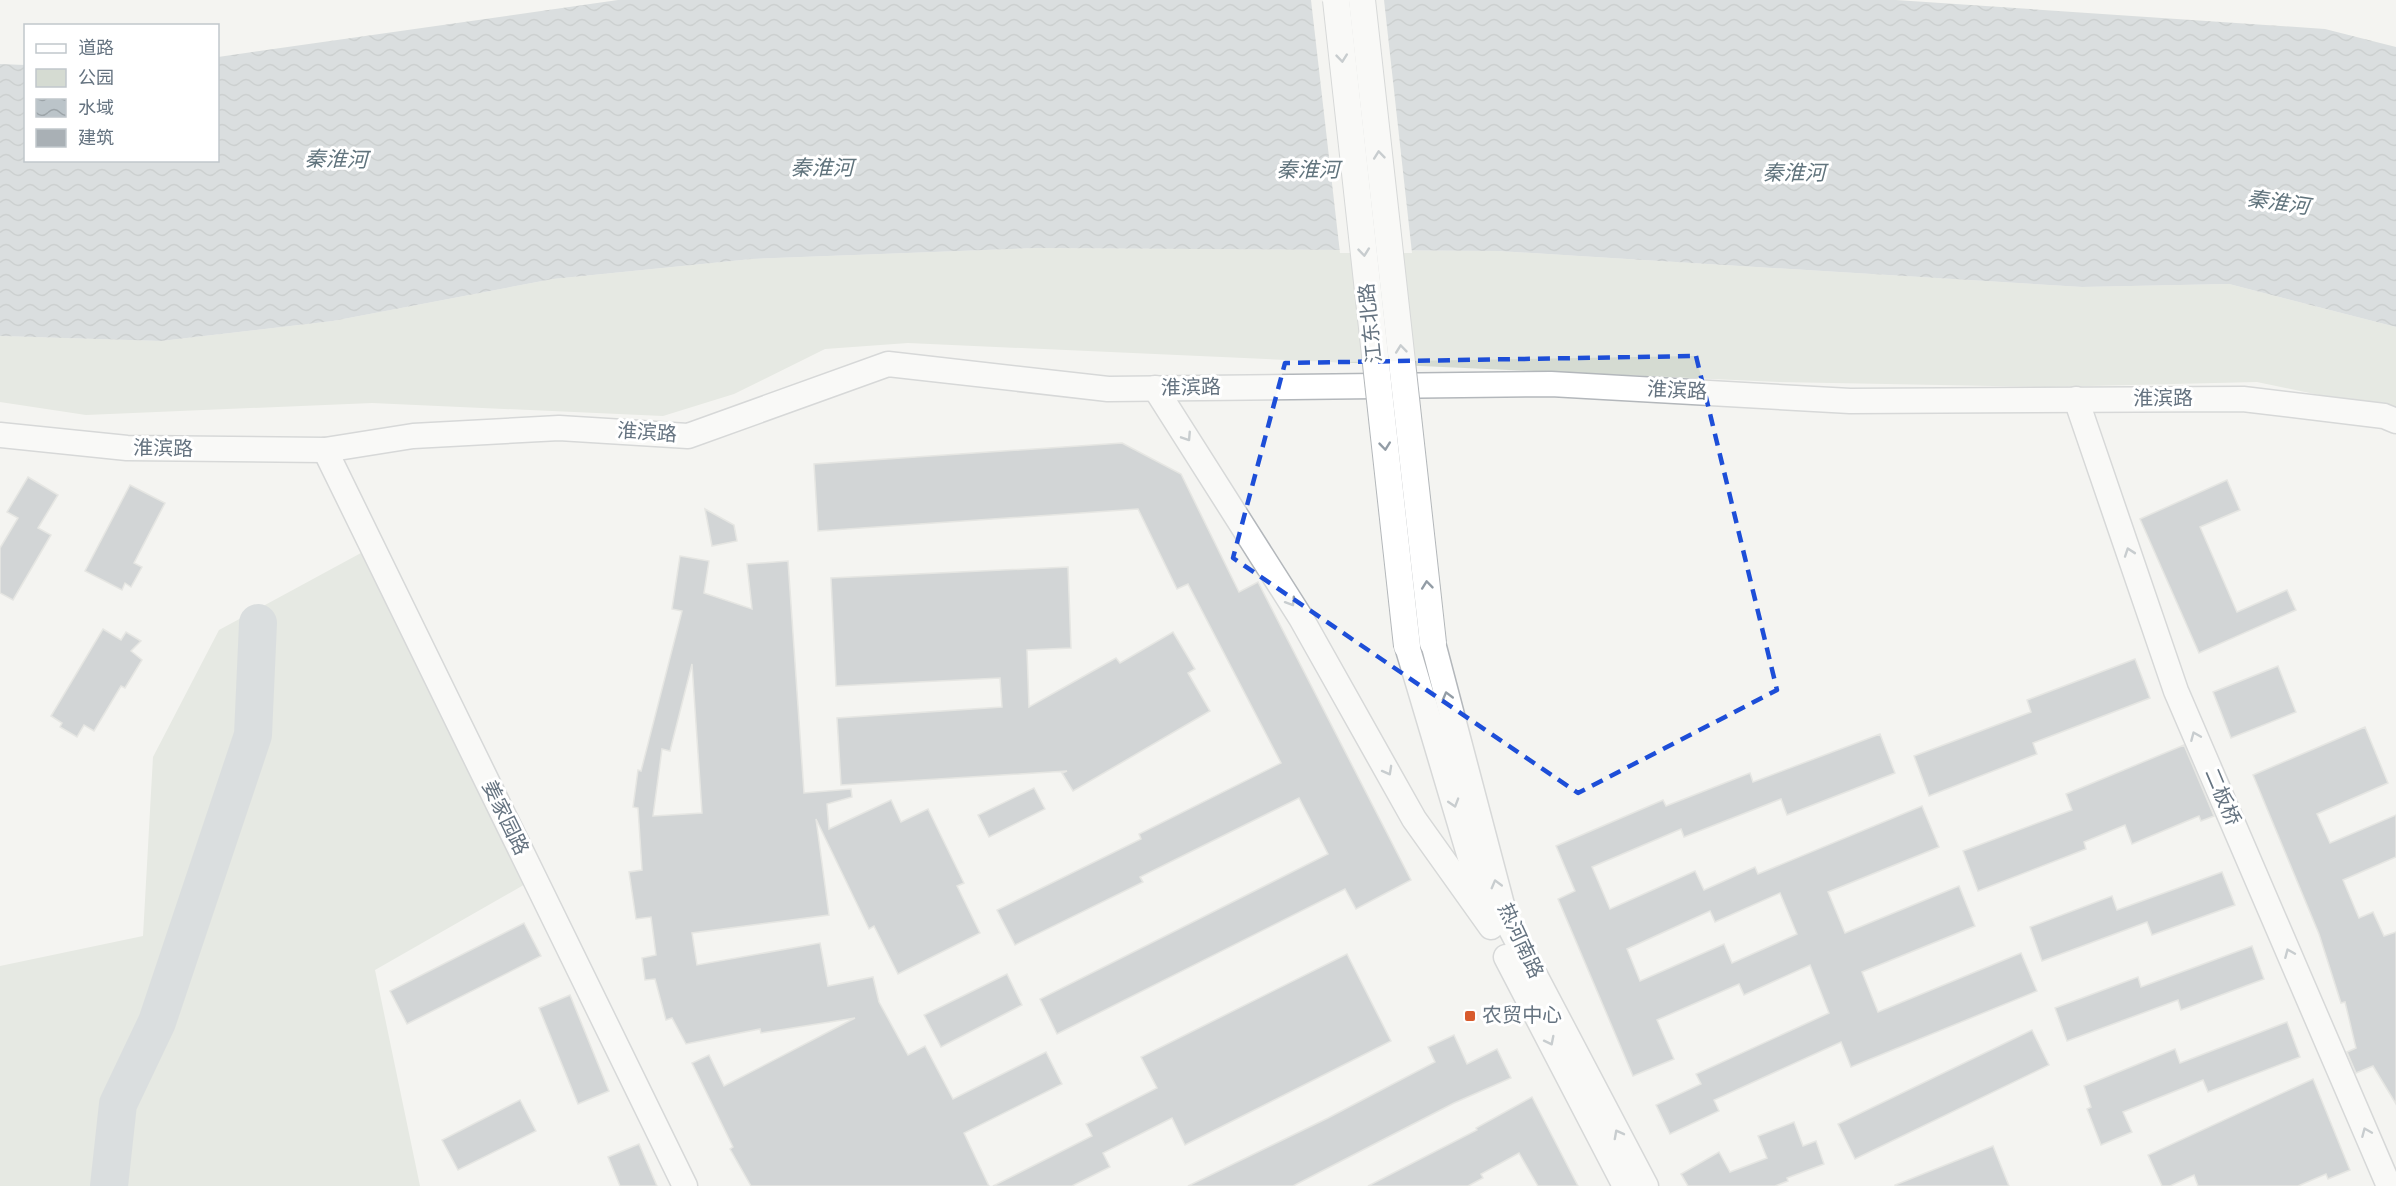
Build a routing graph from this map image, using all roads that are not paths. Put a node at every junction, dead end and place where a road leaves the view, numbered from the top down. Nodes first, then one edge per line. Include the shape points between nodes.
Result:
1 (1336, 0) edge
2 (1362, 0) edge
3 (1155, 388) junction
4 (2076, 399) junction
5 (2396, 422) edge
6 (0, 435) edge
7 (324, 450) junction
8 (1433, 643) joint
9 (1407, 646) joint
10 (1491, 927) junction
11 (685, 1186) edge
12 (1625, 1186) edge
13 (1646, 1186) edge
14 (2389, 1186) edge

1 -> 9 main road, 江东北路, bridge
8 -> 2 main road, 江东北路, bridge
3 - 4 street, 淮滨路 via 1551,384 1850,401
3 - 7 street, 淮滨路 via 1108,389 888,364 688,436 559,428 413,436
3 -> 10 street via 1301,618 1414,819
4 - 5 street, 淮滨路 via 2243,399 2384,416
14 -> 4 street, 二板桥 via 2176,691
6 - 7 street, 淮滨路 via 127,448
7 - 11 street, 姜家园路
13 -> 8 street, 热河南路 via 1506,920
9 -> 10 street, 热河南路
10 -> 12 street, 热河南路

